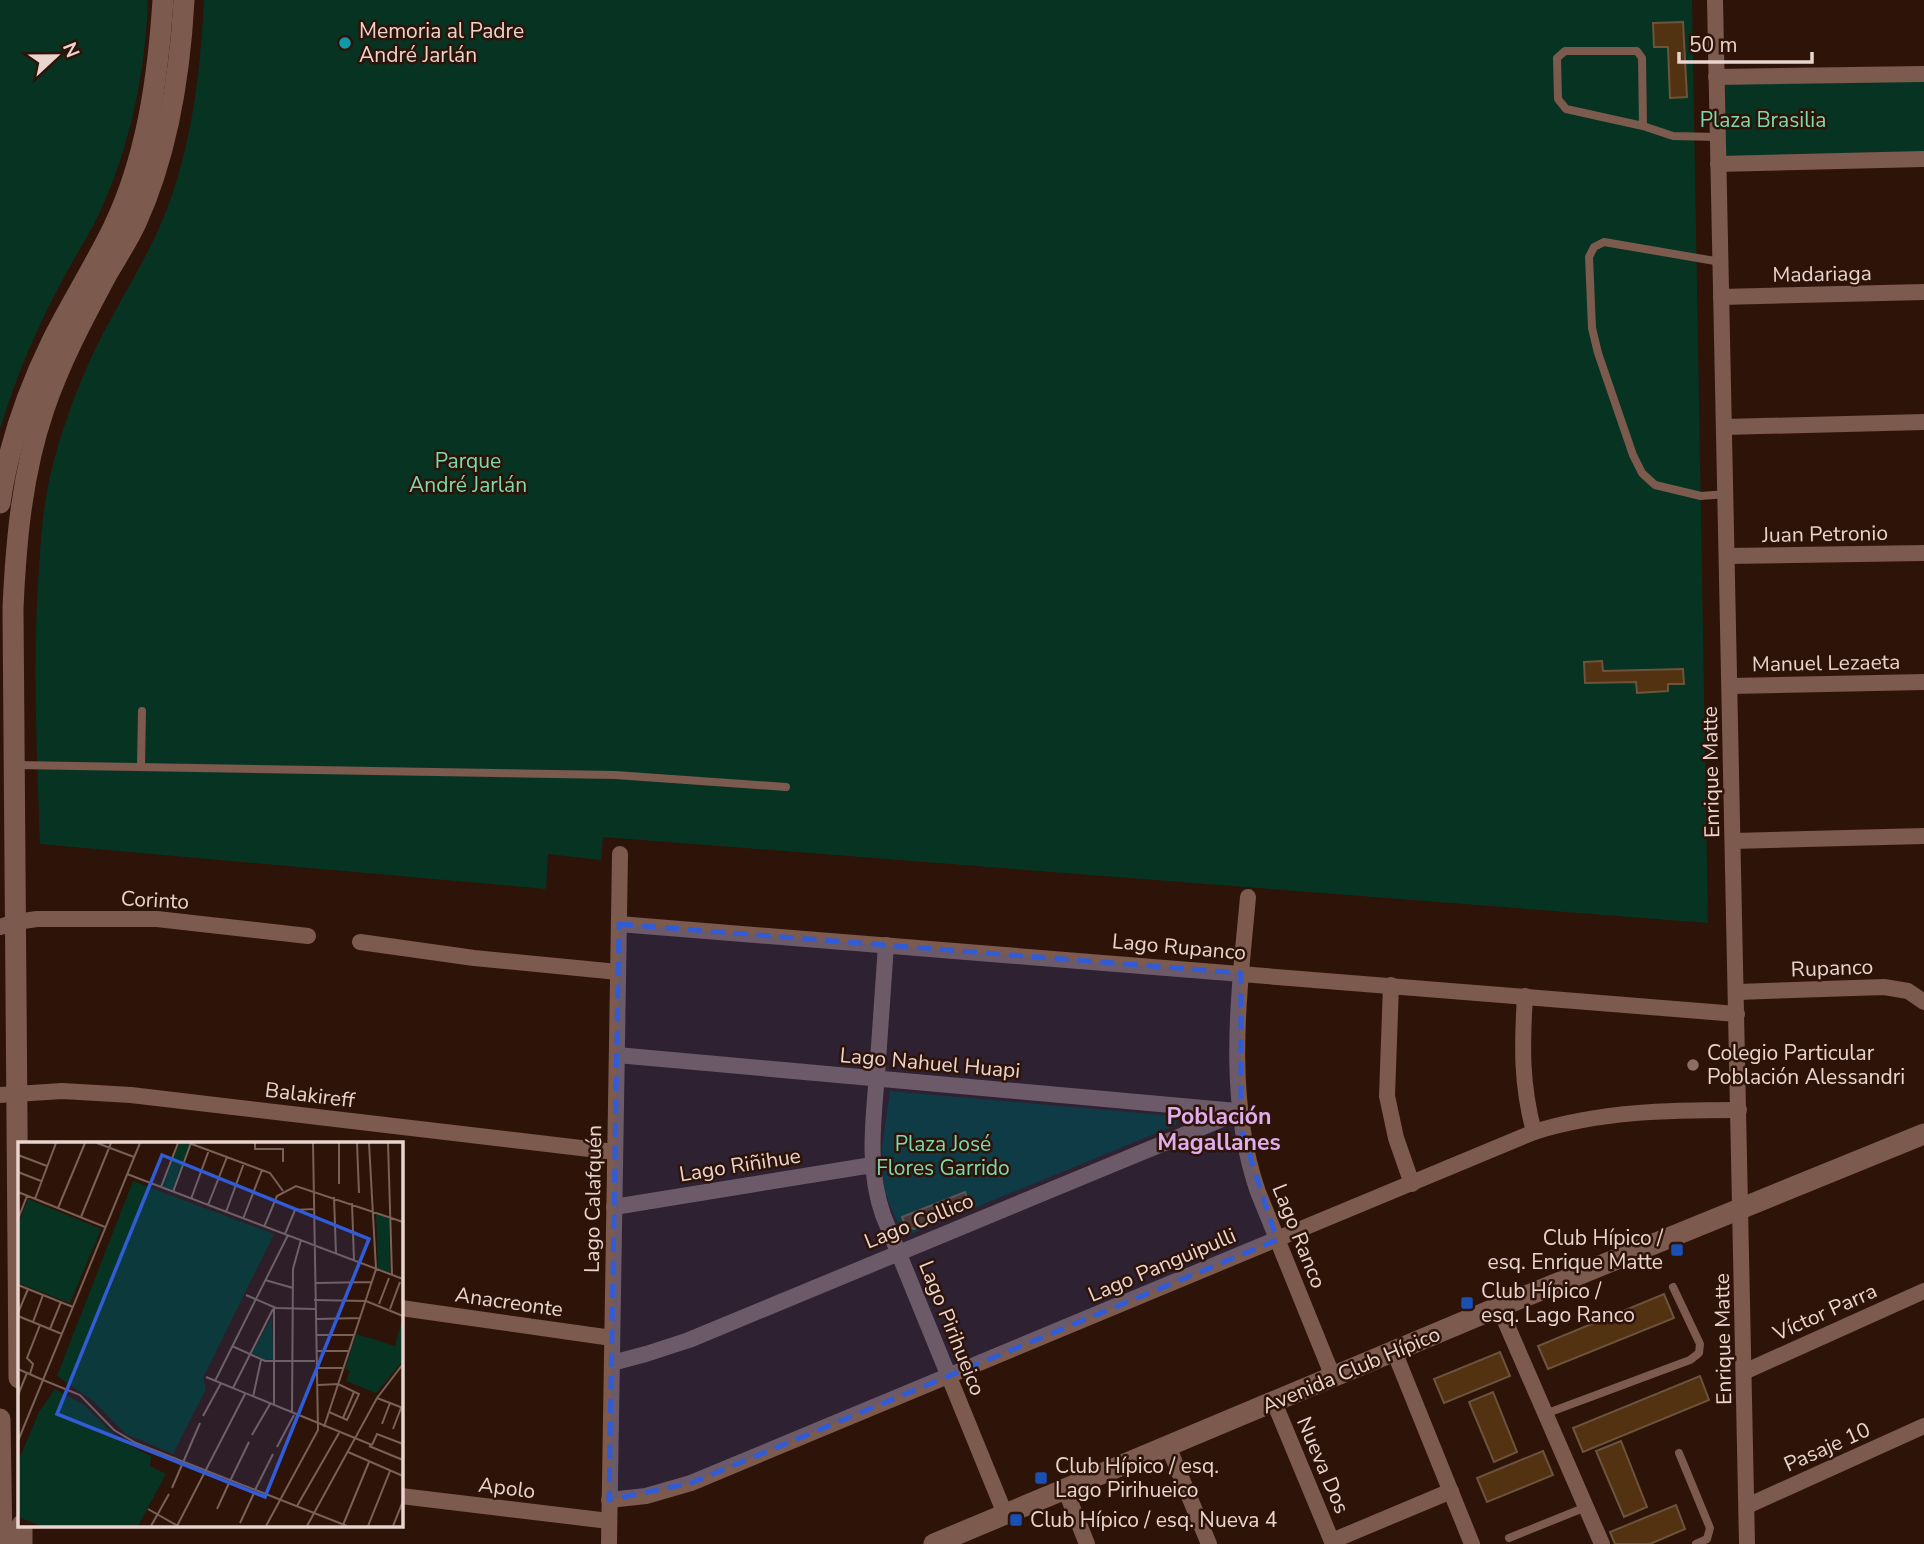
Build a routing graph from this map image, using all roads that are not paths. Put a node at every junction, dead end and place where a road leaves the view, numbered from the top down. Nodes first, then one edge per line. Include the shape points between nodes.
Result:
1 (163, 0) edge
2 (184, 0) edge
3 (1715, 0) edge
4 (1924, 74) edge
5 (1716, 77) junction
6 (1643, 126) junction
7 (1718, 138) junction
8 (1924, 159) edge
9 (1718, 164) junction
10 (1721, 262) junction
11 (1924, 292) edge
12 (1721, 297) junction
13 (1924, 422) edge
14 (1724, 427) junction
15 (1726, 494) junction
16 (0, 503) edge
17 (1924, 553) edge
18 (1727, 556) junction
19 (1924, 682) edge
20 (1730, 686) junction
21 (142, 711) dead end
22 (14, 765) junction
23 (141, 766) junction
24 (786, 787) dead end
25 (1924, 836) edge
26 (1733, 841) junction
27 (620, 854) dead end
28 (1248, 897) dead end
29 (619, 924) junction
30 (8, 925) edge
31 (308, 936) dead end
32 (360, 942) dead end
33 (886, 945) junction
34 (618, 972) junction
35 (1241, 973) junction
36 (1391, 985) junction
37 (1737, 992) junction
38 (1525, 996) junction
39 (1924, 1002) edge
40 (1737, 1014) junction
41 (617, 1055) junction
42 (876, 1079) junction
43 (9, 1094) edge
44 (1739, 1110) junction
45 (1239, 1112) junction
46 (1534, 1132) junction
47 (1924, 1134) edge
48 (615, 1152) junction
49 (872, 1165) junction
50 (1412, 1184) junction
51 (614, 1207) junction
52 (1741, 1210) junction
53 (1277, 1240) junction
54 (898, 1252) junction
55 (18, 1278) edge
56 (1673, 1287) dead end
57 (1924, 1291) edge
58 (1499, 1307) junction
59 (402, 1308) edge
60 (612, 1338) junction
61 (1394, 1352) junction
62 (612, 1363) junction
63 (18, 1369) edge
64 (0, 1370) edge
65 (1744, 1372) junction
66 (949, 1376) junction
67 (1333, 1377) junction
68 (1274, 1402) junction
69 (1545, 1414) junction
70 (0, 1419) edge
71 (1924, 1426) edge
72 (1168, 1446) junction
73 (1679, 1452) dead end
74 (0, 1466) edge
75 (1065, 1489) junction
76 (1451, 1491) junction
77 (402, 1496) edge
78 (610, 1500) junction
79 (1747, 1506) junction
80 (1586, 1507) junction
81 (1005, 1514) junction
82 (609, 1521) junction
83 (22, 1526) edge
84 (1509, 1538) dead end
85 (962, 1539) edge
86 (1332, 1543) edge
87 (2, 1544) edge
88 (22, 1544) edge
89 (609, 1544) edge
90 (934, 1544) edge
91 (1087, 1544) edge
92 (1209, 1544) edge
93 (1472, 1544) edge
94 (1602, 1544) edge
95 (1696, 1544) edge
96 (1747, 1544) edge

1 - 16 main road via 146,131 128,188 114,227 52,340 30,392
2 - 22 main road via 174,95 150,186 135,225 58,371 29,459 14,578
3 - 5 street, Enrique Matte
4 - 5 street
5 - 7 street, Enrique Matte
6 - 6 lane via 1566,109 1558,99 1557,58 1565,51 1637,51 1642,58
6 - 7 lane via 1673,136
7 - 9 street, Enrique Matte
8 - 9 street
9 - 10 street, Enrique Matte
10 - 12 street, Enrique Matte
10 - 15 lane via 1604,242 1594,247 1588,268 1598,354 1642,473 1655,485 1672,491
11 - 12 street, Madariaga
12 - 14 street, Enrique Matte
13 - 14 street
14 - 15 street, Enrique Matte
15 - 18 street, Enrique Matte
17 - 18 street, Juan Petronio
18 - 20 street, Enrique Matte
19 - 20 street, Manuel Lezaeta
20 - 26 street, Enrique Matte
21 - 23 lane
22 - 23 lane
22 - 30 main road
23 - 24 lane via 615,775
25 - 26 street
26 - 37 street, Enrique Matte
27 - 29 street, Lago Calafquén
28 - 35 street, Lago Ranco
29 - 33 street, Lago Rupanco
29 - 34 street, Lago Calafquén
30 - 31 street, Corinto via 37,919 157,919
30 - 43 main road
32 - 34 street
33 - 35 street, Lago Rupanco
33 - 42 street, Lago Pirihueico
34 - 41 street, Lago Calafquén
35 - 36 street, Lago Rupanco
35 - 45 street, Lago Ranco
36 - 38 street, Lago Rupanco
36 - 50 street via 1387,1096
37 - 39 street, Rupanco via 1884,987 1908,991
37 - 40 street, Enrique Matte
38 - 40 street, Lago Rupanco
38 - 46 street via 1522,1062
40 - 44 street, Enrique Matte
41 - 42 street, Lago Nahuel Huapi
41 - 48 street, Lago Calafquén
42 - 45 street, Lago Nahuel Huapi
42 - 49 street, Lago Pirihueico
43 - 48 street, Balakireff via 131,1095
43 - 55 main road
44 - 46 street, Lago Panguipulli via 1603,1115
44 - 52 street, Enrique Matte
45 - 53 street, Lago Ranco via 1248,1164
45 - 54 street, Lago Collico
46 - 50 street, Lago Panguipulli
47 - 52 main road, Avenida Club Hípico
48 - 51 street, Lago Calafquén
49 - 51 street, Lago Riñihue
49 - 54 street, Lago Pirihueico via 879,1202
50 - 53 street, Lago Panguipulli
51 - 60 street, Lago Calafquén
52 - 58 main road, Avenida Club Hípico
52 - 65 street, Enrique Matte
53 - 66 street, Lago Panguipulli
53 - 67 street, Lago Ranco
54 - 62 street, Lago Collico via 689,1340
54 - 66 street, Lago Pirihueico
56 - 69 lane via 1700,1344 1699,1353
57 - 65 street, Víctor Parra
58 - 61 main road, Avenida Club Hípico
58 - 69 street
59 - 60 street, Anacreonte
60 - 62 street, Lago Calafquén
61 - 67 main road, Avenida Club Hípico
61 - 76 street
62 - 78 street, Lago Calafquén
63 - 64 main road
65 - 79 street, Enrique Matte
66 - 78 street, Lago Panguipulli via 671,1490
66 - 81 street, Lago Pirihueico
67 - 68 main road, Avenida Club Hípico
68 - 72 main road, Avenida Club Hípico
68 - 86 street, Nueva Dos
69 - 80 street
70 - 74 main road
71 - 79 street, Pasaje 10
72 - 75 main road, Avenida Club Hípico
72 - 92 street
73 - 95 lane via 1710,1528 1707,1539
74 - 87 main road
75 - 81 main road, Avenida Club Hípico
75 - 91 street
76 - 86 street
76 - 93 street
77 - 82 street, Apolo
78 - 82 street, Lago Calafquén
79 - 96 street, Enrique Matte
80 - 84 lane
80 - 94 street
81 - 85 main road, Avenida Club Hípico
82 - 89 street, Lago Calafquén
83 - 88 main road
85 - 90 main road, Avenida Club Hípico

